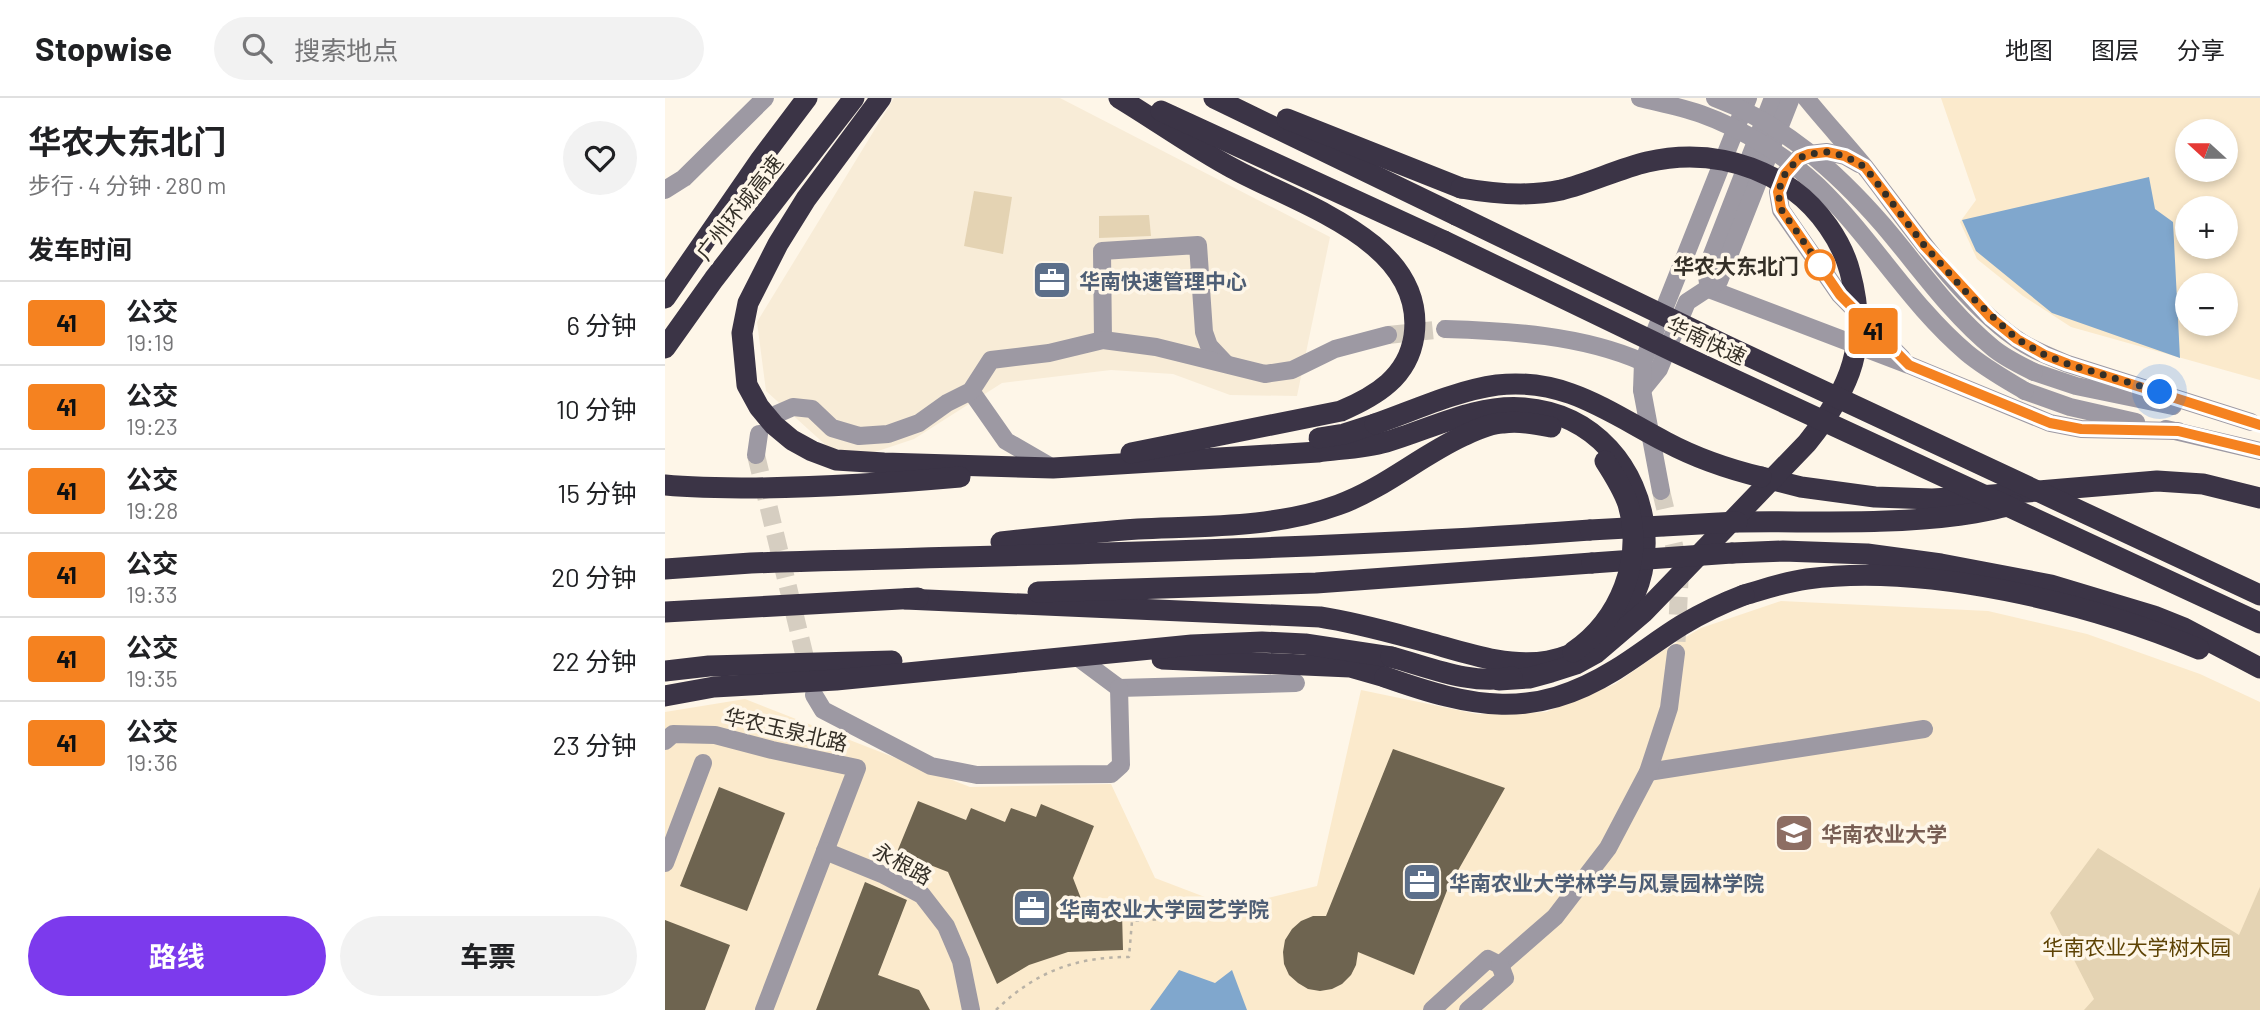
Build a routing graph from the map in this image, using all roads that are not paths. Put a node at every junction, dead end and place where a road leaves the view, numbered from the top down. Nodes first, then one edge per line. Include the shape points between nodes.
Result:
1 (765, 98) edge
2 (807, 98) edge
3 (854, 98) edge
4 (881, 98) edge
5 (1119, 98) edge
6 (1134, 98) edge
7 (1214, 98) edge
8 (1236, 98) edge
9 (1640, 98) edge
10 (1715, 98) edge
11 (1748, 98) edge
12 (1773, 98) edge
13 (1791, 98) edge
14 (1806, 98) edge
15 (1865, 167) junction
16 (665, 190) edge
17 (1709, 289) junction
18 (665, 298) edge
19 (1444, 329) tunnel mouth
20 (1388, 335) tunnel mouth
21 (1103, 340) junction
22 (665, 348) edge
23 (1643, 362) junction
24 (1226, 363) junction
25 (1909, 365) junction
26 (1642, 390) junction
27 (971, 391) junction
28 (777, 414) dead end
29 (2256, 424) edge
30 (2178, 431) junction
31 (759, 434) dead end
32 (2260, 451) edge
33 (755, 455) tunnel mouth
34 (1053, 468) junction
35 (2130, 484) junction
36 (665, 485) edge
37 (1661, 491) tunnel mouth
38 (2260, 498) edge
39 (807, 561) junction
40 (665, 569) edge
41 (2260, 595) edge
42 (905, 599) junction
43 (665, 612) edge
44 (2260, 623) edge
45 (1675, 653) tunnel mouth
46 (1076, 656) junction
47 (1388, 667) junction
48 (2260, 668) edge
49 (665, 671) edge
50 (2260, 677) edge
51 (1499, 680) junction
52 (1296, 683) dead end
53 (1119, 688) junction
54 (814, 695) tunnel mouth
55 (665, 696) edge
56 (1924, 729) dead end
57 (665, 741) edge
58 (703, 764) dead end
59 (1648, 772) junction
60 (825, 851) junction
61 (665, 863) edge
62 (1502, 971) junction
63 (764, 1010) edge
64 (971, 1010) edge
65 (1432, 1010) edge
66 (1468, 1010) edge

1 - 16 street via 684,178
2 - 18 highway, 广州环城高速
3 - 22 highway, 广州环城高速
4 - 34 highway via 806,199 748,303 742,333 747,385 774,425 792,440 836,460
5 - 34 highway via 1231,168 1338,222 1373,246 1405,279 1413,298 1413,345 1403,368 1385,388 1341,411
6 - 44 highway, 华南快速, bridge
7 - 41 highway, 华南快速, bridge via 1727,346
8 - 51 highway, bridge via 1440,181 1508,194 1551,191 1677,157 1731,161 1758,169 1804,198 1837,240 1848,264 1858,315 1851,370 1841,395 1807,443 1644,612 1604,647 1576,664 1529,678
9 - 30 street, bridge via 1720,121 1800,171 1835,203 1939,326 1997,375 2070,407
10 - 29 street, bridge via 1807,149 1854,194 1993,348 2034,372 2076,386
11 - 23 street
12 - 17 street via 1706,270
13 - 17 street via 1719,281
14 - 15 street
15 - 25 street via 1827,152 1799,158 1785,174 1778,192 1781,209 1840,295
15 - 29 street via 1924,245 2017,339 2068,364
17 - 25 street
17 - 26 street via 1687,302 1659,369
19 - 23 street via 1507,331 1620,352
20 - 24 street via 1335,349 1292,370 1265,374
21 - 24 street
21 - 24 street via 1102,251 1198,245 1204,332 1209,346
21 - 27 street via 991,360
23 - 26 street
25 - 30 street via 2050,423 2081,429
26 - 37 street
27 - 28 street via 919,423 888,434 859,436 832,428 812,409 793,407
27 - 34 street via 1006,441
30 - 32 street
31 - 33 street
34 - 35 highway, bridge via 1344,434 1476,389 1522,384 1590,400 1709,462 1801,487 1932,499
34 - 36 highway via 894,483
34 - 42 highway via 1318,452 1385,442 1480,411 1545,411 1589,429 1625,470 1644,521 1642,575 1633,600 1595,643 1547,661 1520,662 1320,617
35 - 38 highway via 2203,484
35 - 39 highway, bridge via 1963,515 1879,522 1739,522 1317,546
39 - 40 highway
39 - 51 highway, bridge via 1296,517 1339,505 1377,487 1476,430 1501,423 1531,423 1583,442 1605,461 1628,505 1632,555 1621,597 1589,641 1559,663
42 - 43 highway
42 - 48 highway, bridge via 1316,583 1732,553 1867,554 2051,585 2154,615
45 - 59 street via 1669,708
46 - 47 highway via 1262,642 1305,644
46 - 49 highway
46 - 53 street
46 - 55 highway via 714,687
47 - 50 highway, bridge via 1445,696 1487,703 1507,705 1566,695 1615,670 1698,616 1744,595 1808,579 1839,577 1986,588 2061,604 2191,646
47 - 51 highway, bridge
52 - 53 street
53 - 54 street via 1121,765 1111,774 977,775 931,766 823,710
56 - 59 street
57 - 60 street, 华农玉泉北路 via 673,734 715,735 857,768
58 - 61 street
59 - 62 street via 1608,848 1555,917
60 - 63 street
60 - 64 street, 永根路 via 922,895 946,926 961,961
62 - 65 street via 1487,959
62 - 66 street

